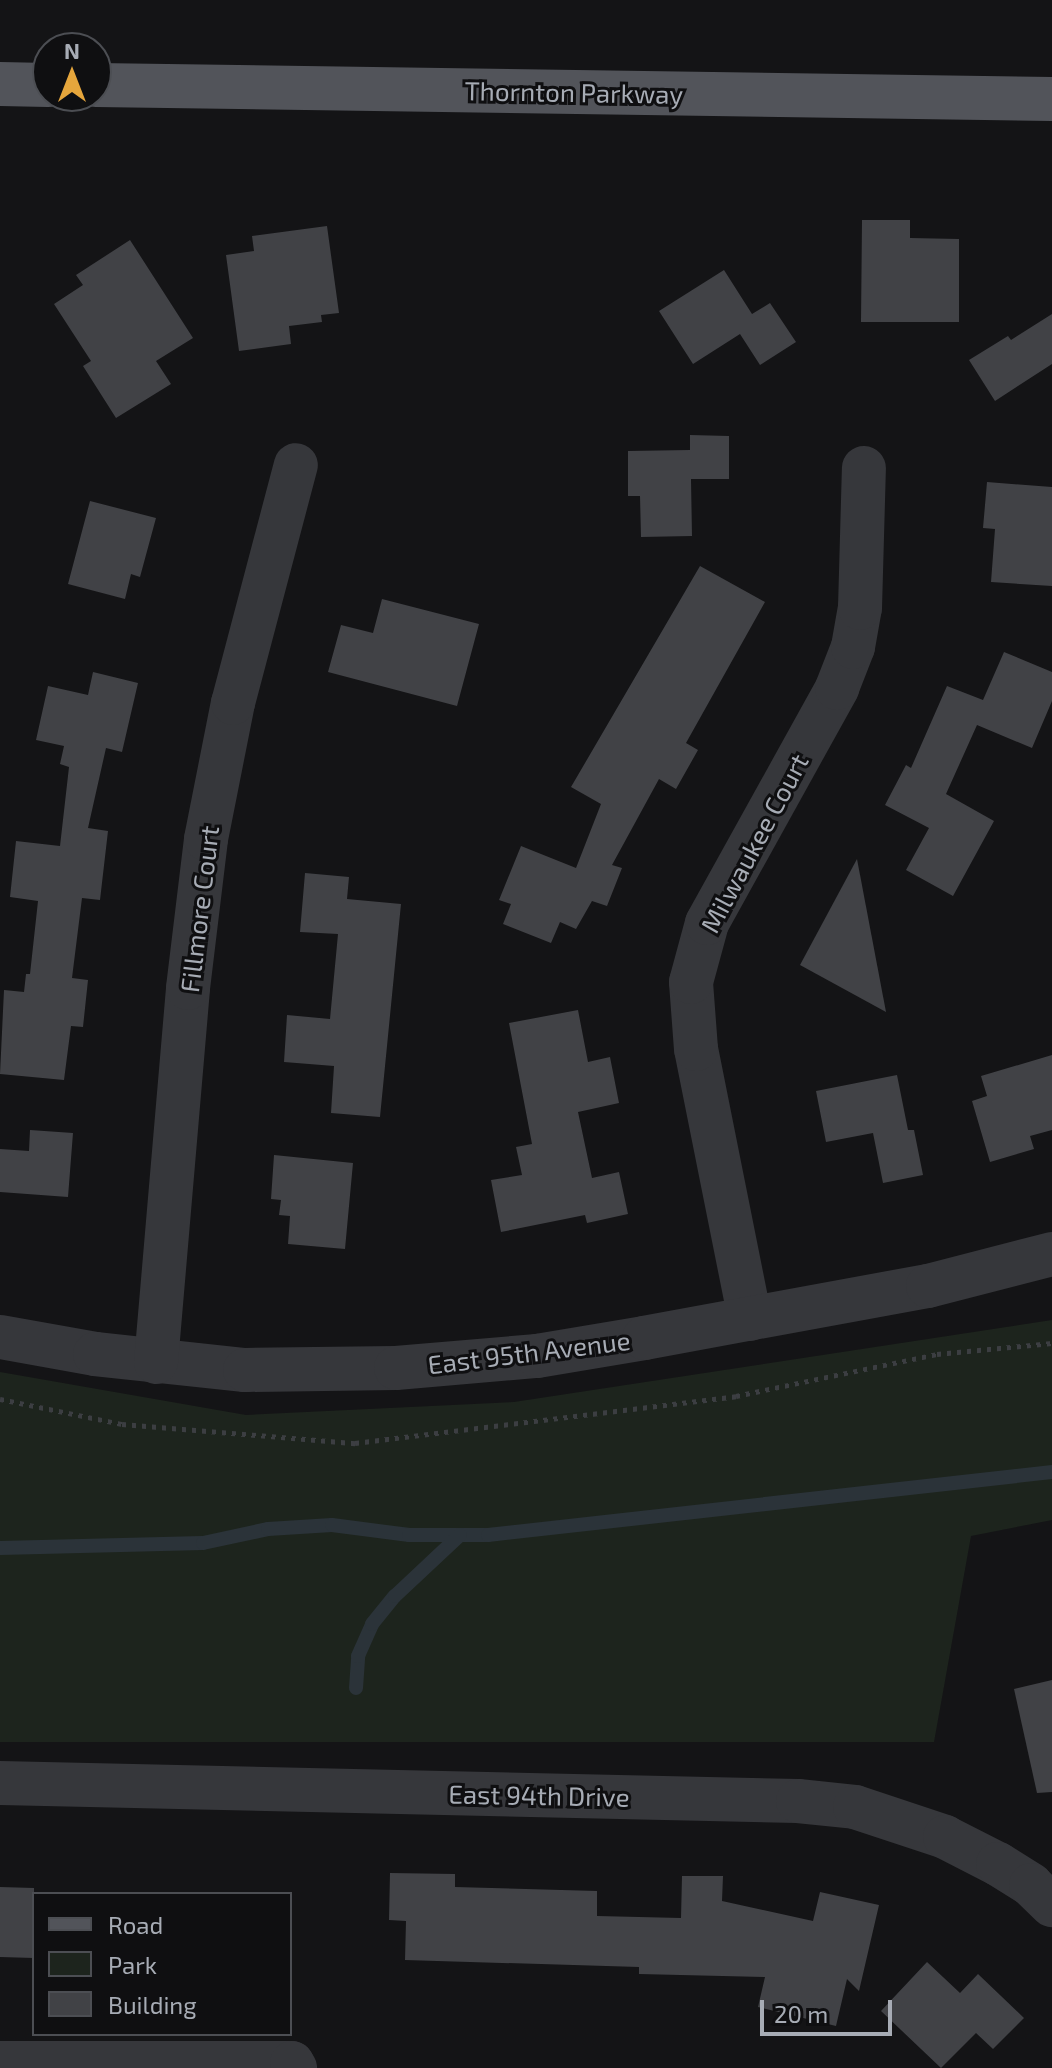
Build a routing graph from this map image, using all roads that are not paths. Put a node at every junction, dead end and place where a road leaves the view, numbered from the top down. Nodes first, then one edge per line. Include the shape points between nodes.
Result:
1 (0, 84) edge
2 (32, 85) edge
3 (112, 85) edge
4 (1052, 99) edge
5 (296, 465) dead end
6 (864, 468) dead end
7 (1052, 1254) edge
8 (750, 1319) junction
9 (0, 1337) edge
10 (156, 1362) junction
11 (0, 1783) edge
12 (1052, 1905) edge
13 (0, 2063) edge
14 (295, 2068) edge

1 - 2 main road
3 - 4 main road, Thornton Parkway
5 - 10 street, Fillmore Court via 233,703 206,839
6 - 8 street, Milwaukee Court via 860,608 853,647 837,688 707,923 691,982 696,1049
7 - 8 street, East 95th Avenue via 928,1286
8 - 10 street, East 95th Avenue via 537,1356 396,1368 245,1370
9 - 10 street, East 95th Avenue
11 - 12 street, East 94th Drive via 798,1801 855,1807 945,1837 998,1864
13 - 14 street via 292,2063

